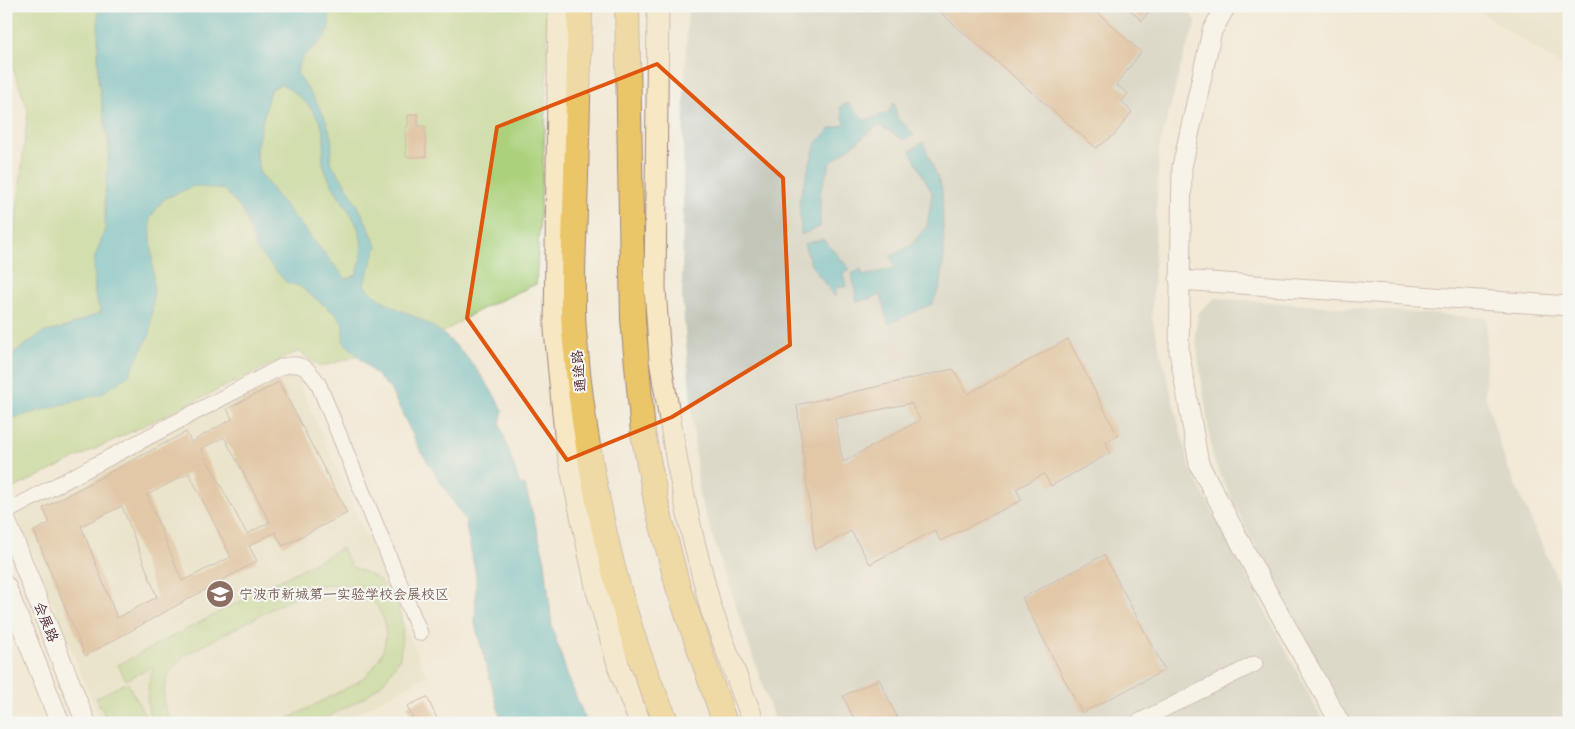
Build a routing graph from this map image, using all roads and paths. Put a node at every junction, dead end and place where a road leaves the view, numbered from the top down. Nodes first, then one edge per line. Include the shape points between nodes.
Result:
1 (559, 6) edge
2 (580, 6) edge
3 (627, 6) edge
4 (658, 6) edge
5 (1226, 6) edge
6 (1179, 280) junction
7 (1569, 306) edge
8 (6, 512) edge
9 (6, 520) edge
10 (6, 586) edge
11 (420, 633) dead end
12 (1255, 664) dead end
13 (60, 723) edge
14 (86, 723) edge
15 (640, 723) edge
16 (667, 723) edge
17 (725, 723) edge
18 (754, 723) edge
19 (1136, 723) edge
20 (1340, 723) edge

1 - 15 main road via 555,331 566,444 596,591 620,671
2 - 16 main road, 通途路 via 574,330 584,416 597,495 623,601
3 - 17 main road via 632,319 643,433 657,506 678,587
4 - 18 main road via 655,288 660,360 677,462 711,609
5 - 6 street via 1212,31 1182,167
6 - 7 street
6 - 20 street via 1179,351 1199,464
8 - 11 street via 281,366 304,366 318,383
9 - 14 street, 会展路
10 - 13 street, 会展路
12 - 19 street

